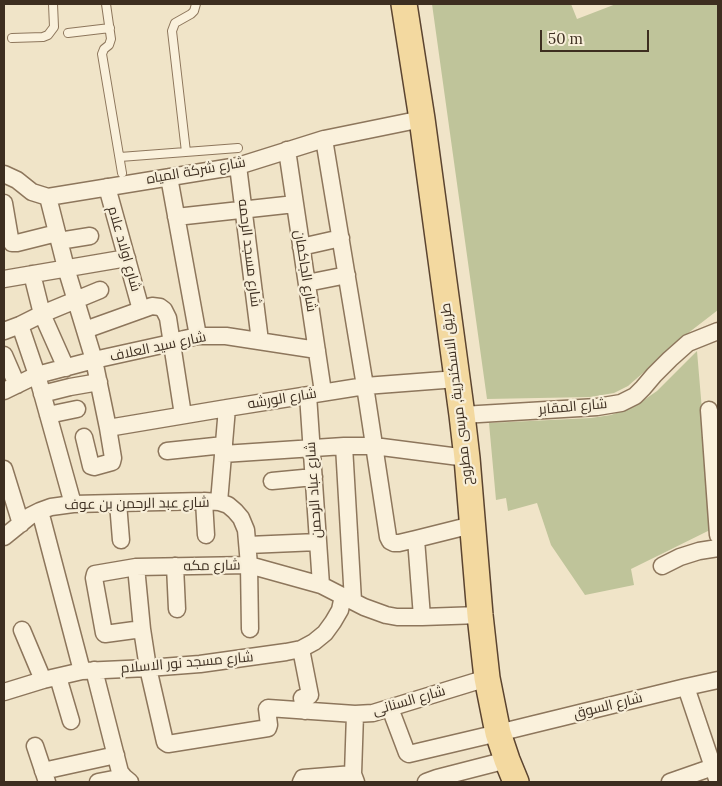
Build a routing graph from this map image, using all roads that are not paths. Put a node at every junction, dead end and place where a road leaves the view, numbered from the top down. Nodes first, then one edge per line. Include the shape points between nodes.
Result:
1 (53, 4) edge
2 (106, 4) edge
3 (196, 4) edge
4 (404, 4) edge
5 (110, 28) junction
6 (68, 32) dead end
7 (12, 38) dead end
8 (422, 119) junction
9 (324, 139) junction
10 (238, 148) dead end
11 (287, 150) junction
12 (186, 152) junction
13 (120, 157) junction
14 (238, 166) junction
15 (122, 173) dead end
16 (4, 174) edge
17 (169, 177) junction
18 (107, 187) junction
19 (48, 197) junction
20 (4, 203) edge
21 (295, 204) junction
22 (244, 210) junction
23 (176, 217) junction
24 (90, 236) dead end
25 (58, 237) junction
26 (341, 238) junction
27 (301, 247) junction
28 (126, 258) junction
29 (66, 268) junction
30 (32, 274) junction
31 (347, 275) junction
32 (4, 279) edge
33 (307, 283) junction
34 (100, 290) dead end
35 (76, 300) junction
36 (141, 310) junction
37 (42, 314) junction
38 (20, 326) junction
39 (85, 330) junction
40 (4, 331) edge
41 (718, 331) edge
42 (198, 336) junction
43 (260, 341) junction
44 (171, 343) junction
45 (317, 350) junction
46 (4, 355) edge
47 (94, 360) junction
48 (66, 368) junction
49 (37, 375) junction
50 (456, 379) junction
51 (99, 382) junction
52 (365, 386) junction
53 (10, 388) edge
54 (42, 394) junction
55 (315, 394) junction
56 (226, 408) junction
57 (77, 409) dead end
58 (709, 410) dead end
59 (48, 415) junction
60 (183, 415) junction
61 (462, 415) junction
62 (108, 428) junction
63 (714, 433) edge
64 (84, 437) dead end
65 (344, 446) junction
66 (374, 446) junction
67 (311, 448) junction
68 (223, 449) junction
69 (166, 451) dead end
70 (467, 458) junction
71 (4, 469) edge
72 (314, 477) junction
73 (272, 481) dead end
74 (7, 490) edge
75 (212, 502) junction
76 (118, 503) junction
77 (717, 503) edge
78 (73, 504) junction
79 (40, 510) junction
80 (21, 524) junction
81 (472, 525) junction
82 (206, 535) dead end
83 (718, 535) edge
84 (4, 536) edge
85 (416, 539) junction
86 (121, 540) dead end
87 (318, 542) junction
88 (248, 545) junction
89 (718, 548) edge
90 (249, 565) junction
91 (175, 566) junction
92 (662, 566) dead end
93 (136, 567) junction
94 (321, 585) junction
95 (348, 599) junction
96 (177, 609) dead end
97 (480, 615) junction
98 (422, 617) junction
99 (142, 629) junction
100 (250, 629) dead end
101 (22, 630) dead end
102 (301, 649) junction
103 (148, 668) junction
104 (88, 671) junction
105 (50, 678) junction
106 (487, 678) junction
107 (718, 681) edge
108 (686, 687) junction
109 (4, 692) edge
110 (390, 708) junction
111 (305, 711) junction
112 (355, 714) junction
113 (71, 721) dead end
114 (498, 733) junction
115 (35, 746) dead end
116 (116, 755) junction
117 (512, 771) edge
118 (716, 775) edge
119 (45, 776) edge
120 (473, 776) edge
121 (355, 778) edge
122 (127, 780) edge
123 (98, 782) edge
124 (300, 782) edge
125 (426, 782) edge
126 (670, 782) edge

1 - 7 lane via 54,26 48,35
2 - 5 lane
3 - 12 lane via 194,11 175,23 172,31
4 - 8 main road, طريق الاسكندرية, مرسى مطروح
5 - 6 lane
5 - 13 lane via 110,43 102,54
8 - 9 street, شارع شركة المياه
8 - 50 main road, طريق الاسكندرية, مرسى مطروح
9 - 11 street, شارع شركة المياه
9 - 26 street
10 - 12 lane
11 - 14 street, شارع شركة المياه
11 - 21 street, شارع الجاكمان
12 - 13 lane
13 - 15 lane
14 - 17 street, شارع شركة المياه
14 - 22 street, شارع مسجد الرحمه
16 - 19 street via 32,192
17 - 18 street, شارع شركة المياه
17 - 23 street
18 - 19 street, شارع شركة المياه
18 - 28 street, شارع اولاد علام
19 - 25 street
20 - 25 street via 12,243
21 - 22 street
21 - 27 street, شارع الجاكمان
22 - 23 street
22 - 43 street, شارع مسجد الرحمه
23 - 42 street
24 - 25 street
25 - 29 street
26 - 27 street
26 - 31 street
27 - 33 street, شارع الجاكمان
28 - 29 street
28 - 36 street, شارع اولاد علام
29 - 30 street
29 - 35 street
30 - 32 street
30 - 37 street
31 - 33 street
31 - 52 street
33 - 45 street, شارع الجاكمان
34 - 35 street
35 - 37 street
35 - 39 street
36 - 39 street
36 - 44 street via 152,306 164,310
37 - 38 street
37 - 48 street
38 - 40 street
38 - 49 street
39 - 47 street
41 - 61 street, شارع المقابر via 688,343 635,396 621,403
42 - 43 street, شارع سيد العلاف
42 - 44 street, شارع سيد العلاف
43 - 45 street, شارع سيد العلاف
44 - 47 street, شارع سيد العلاف
44 - 60 street
45 - 55 street, شارع الجاكمان
46 - 53 street
47 - 48 street, شارع سيد العلاف
47 - 51 street
48 - 49 street, شارع سيد العلاف
49 - 53 street, شارع سيد العلاف
49 - 54 street
50 - 52 street, شارع الورشه
50 - 61 main road, طريق الاسكندرية, مرسى مطروح
51 - 54 street
51 - 62 street
52 - 55 street, شارع الورشه
52 - 66 street
54 - 59 street
55 - 56 street, شارع الورشه
55 - 67 street, شارع عباد الرحمن
56 - 60 street, شارع الورشه
56 - 68 street
57 - 59 street
58 - 63 street
59 - 78 street
60 - 62 street, شارع الورشه
61 - 70 main road, طريق الاسكندرية, مرسى مطروح
62 - 64 street via 113,458 110,463 91,466
63 - 77 street
65 - 66 street
65 - 67 street
65 - 95 street
66 - 70 street
66 - 85 street via 388,537 394,543
67 - 68 street
67 - 72 street, شارع عباد الرحمن
68 - 69 street
68 - 75 street
70 - 81 main road, طريق الاسكندرية, مرسى مطروح
71 - 74 street
72 - 73 street
72 - 87 street, شارع عباد الرحمن
74 - 80 street
75 - 76 street, شارع عبد الرحمن بن عوف
75 - 82 street
75 - 88 street via 236,510 246,530
76 - 78 street, شارع عبد الرحمن بن عوف
76 - 86 street
77 - 83 street
78 - 79 street, شارع عبد الرحمن بن عوف
79 - 80 street, شارع عبد الرحمن بن عوف
79 - 104 street
80 - 84 street, شارع عبد الرحمن بن عوف
81 - 85 street
81 - 97 main road, طريق الاسكندرية, مرسى مطروح
85 - 98 street
87 - 88 street
87 - 94 street, شارع عباد الرحمن
88 - 90 street
89 - 92 street via 680,557
90 - 91 street, شارع مكه
90 - 94 street, شارع مكه
90 - 100 street
91 - 93 street, شارع مكه
91 - 96 street
93 - 99 street
93 - 99 street, شارع مكه via 97,573 94,578 104,634
94 - 95 street, شارع مكه
95 - 98 street, شارع مكه via 386,615
95 - 102 street, شارع مسجد نور الاسلام via 325,633
97 - 98 street, شارع مكه
97 - 106 main road, طريق الاسكندرية, مرسى مطروح
99 - 103 street
101 - 105 street
102 - 103 street, شارع مسجد نور الاسلام
102 - 111 street via 310,695 302,698
103 - 104 street, شارع مسجد نور الاسلام
103 - 111 street, شارع السنانى via 166,742 170,745 268,728 269,708
104 - 105 street, شارع مسجد نور الاسلام
104 - 116 street
105 - 109 street, شارع مسجد نور الاسلام
105 - 113 street
106 - 110 street, شارع السنانى
106 - 114 main road, طريق الاسكندرية, مرسى مطروح
107 - 108 street, شارع السوق
108 - 114 street, شارع السوق
108 - 118 street
110 - 112 street, شارع السنانى
110 - 114 street, شارع السوق via 408,754
111 - 112 street, شارع السنانى
112 - 121 street
114 - 117 main road, طريق الاسكندرية, مرسى مطروح
115 - 119 street
116 - 119 street
116 - 122 street via 120,772
117 - 120 street
118 - 126 street
120 - 125 street via 437,778
121 - 124 street via 302,778
122 - 123 street

